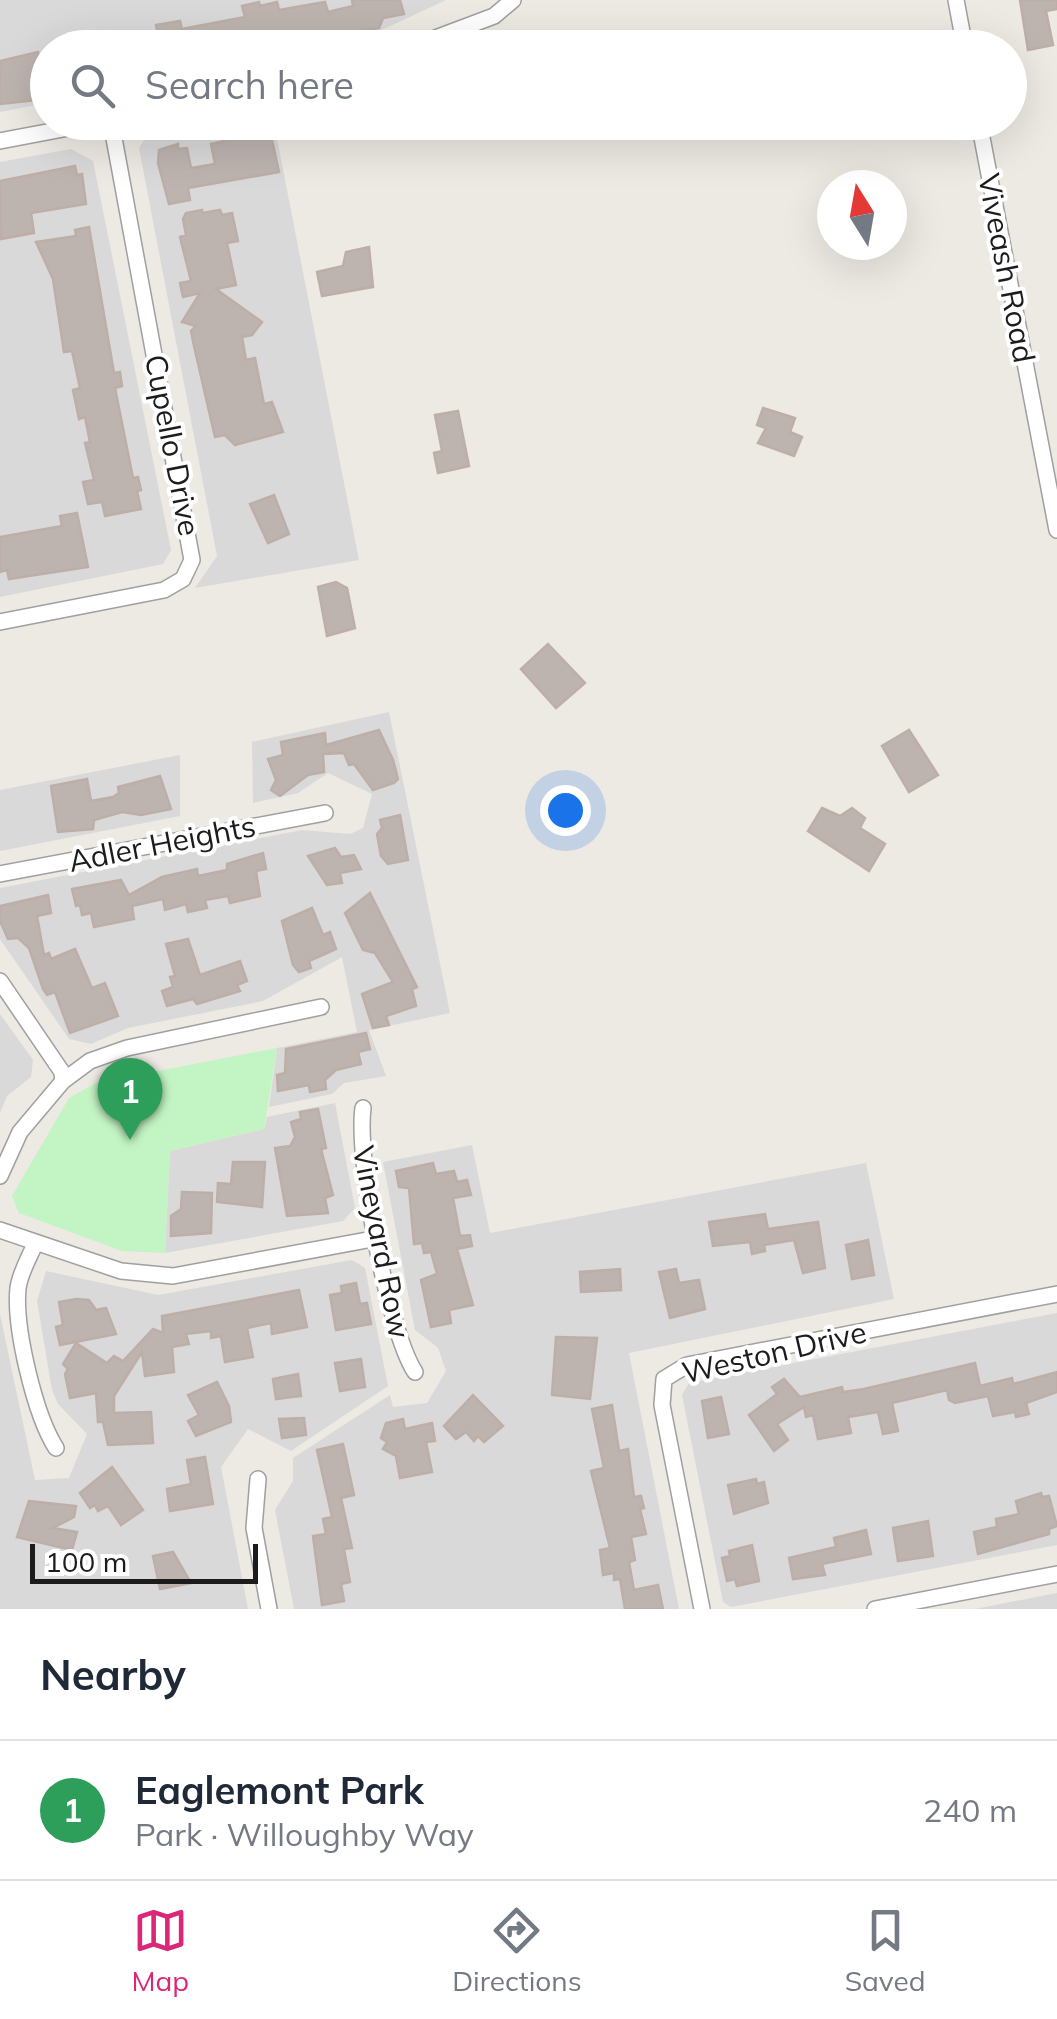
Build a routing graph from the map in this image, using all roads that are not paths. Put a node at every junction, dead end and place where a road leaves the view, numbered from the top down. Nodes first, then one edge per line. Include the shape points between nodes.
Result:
1 (513, 0) edge
2 (956, 0) edge
3 (457, 30) edge
4 (962, 30) edge
5 (30, 135) edge
6 (114, 140) edge
7 (982, 140) edge
8 (0, 141) edge
9 (1057, 530) edge
10 (0, 622) edge
11 (325, 813) dead end
12 (0, 874) edge
13 (0, 981) edge
14 (321, 1007) dead end
15 (63, 1082) junction
16 (364, 1108) dead end
17 (0, 1176) edge
18 (0, 1230) edge
19 (378, 1238) junction
20 (36, 1244) junction
21 (1057, 1294) edge
22 (416, 1372) dead end
23 (56, 1448) dead end
24 (258, 1479) dead end
25 (1057, 1574) edge
26 (270, 1609) edge
27 (702, 1609) edge
28 (875, 1609) edge

1 - 3 street via 494,16
2 - 4 street
5 - 8 street
6 - 10 street, Cupello Drive via 192,560 183,579 164,590
7 - 9 street, Viveash Road
11 - 12 street, Adler Heights
13 - 15 street
14 - 15 street via 127,1048 90,1061
15 - 17 street via 20,1132
16 - 19 street, Vineyard Row via 360,1141
18 - 20 street
19 - 20 street via 173,1276 121,1271
19 - 22 street, Vineyard Row via 399,1342
20 - 23 street via 18,1285 19,1314 41,1425
21 - 27 street, Weston Drive via 688,1366 664,1379 662,1405
24 - 26 street via 254,1528
25 - 28 street

